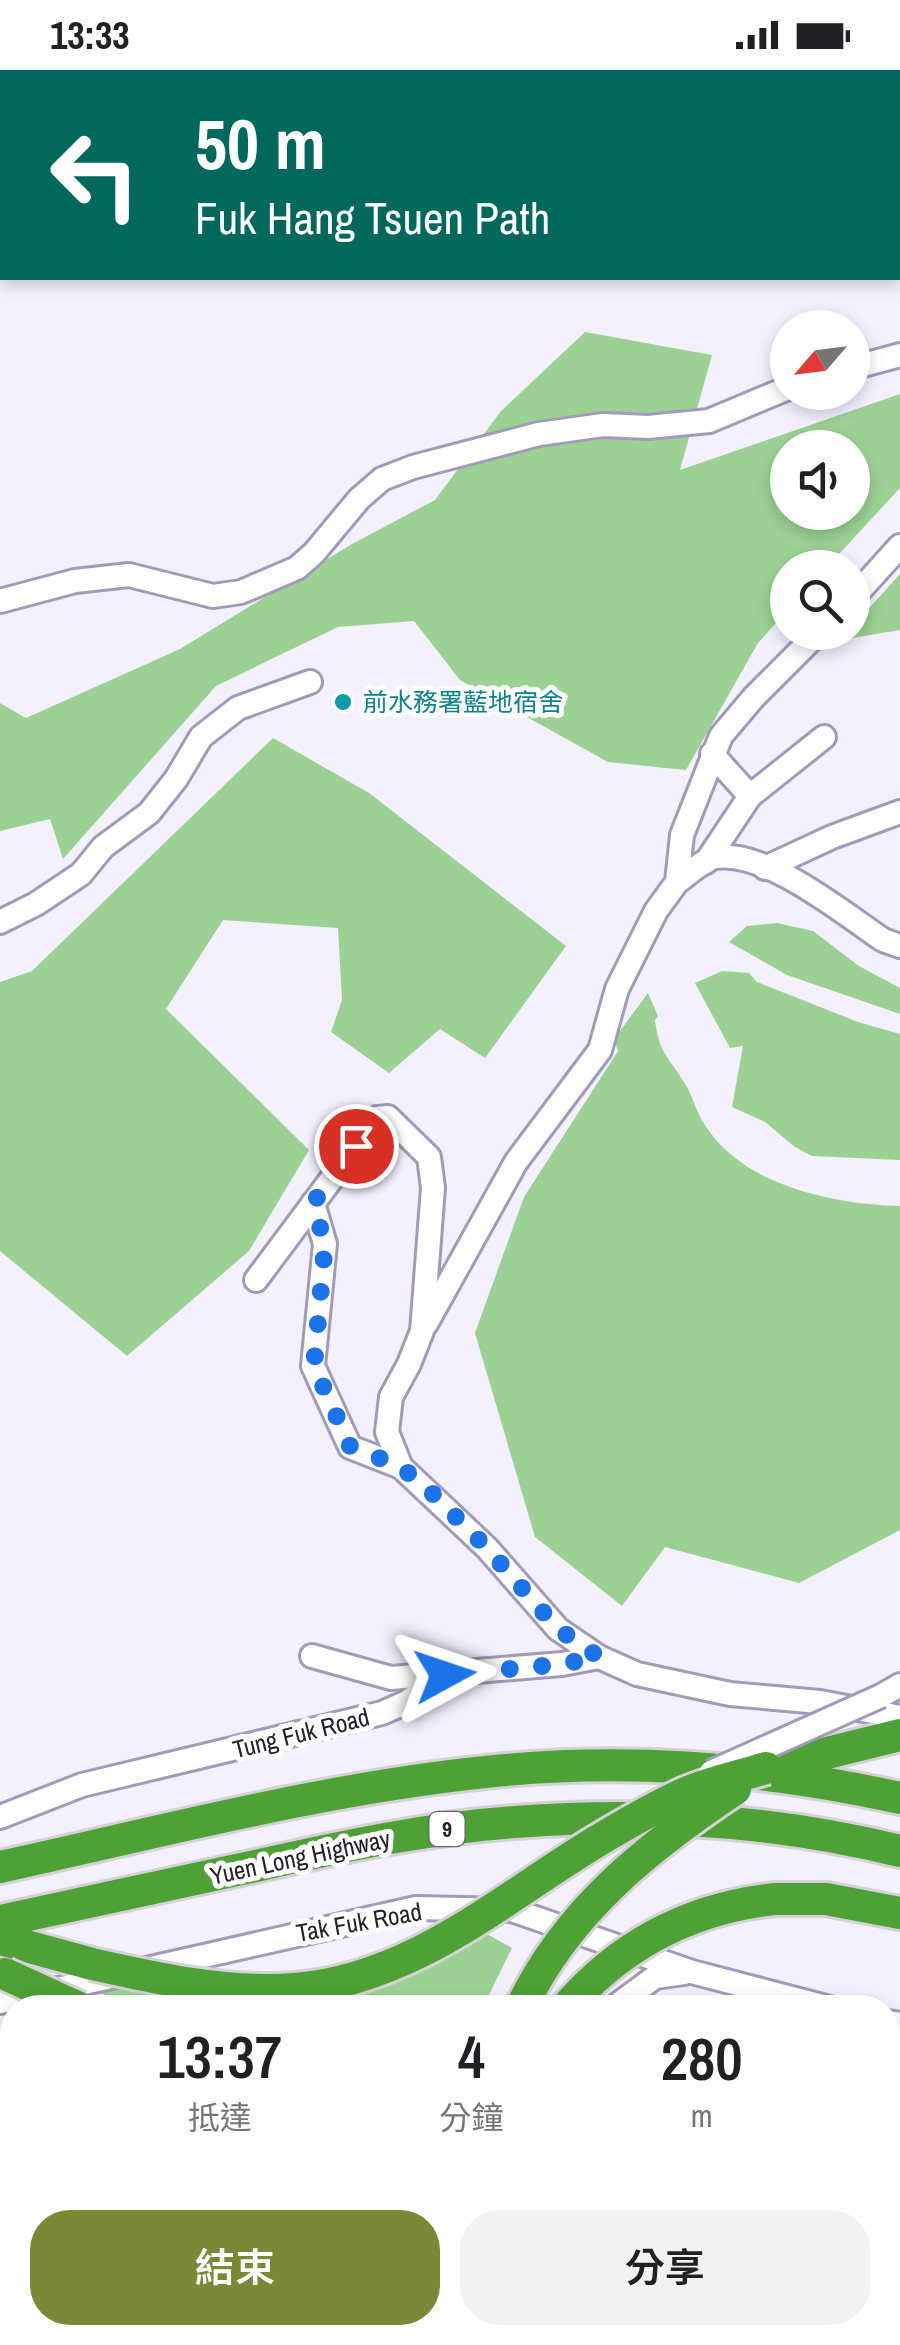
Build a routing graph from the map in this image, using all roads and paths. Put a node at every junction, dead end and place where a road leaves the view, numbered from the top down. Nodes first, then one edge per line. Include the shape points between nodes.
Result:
1 (900, 355) edge
2 (870, 363) edge
3 (770, 395) edge
4 (900, 546) edge
5 (870, 580) edge
6 (0, 600) edge
7 (801, 650) edge
8 (310, 682) dead end
9 (824, 737) dead end
10 (712, 754) junction
11 (750, 796) junction
12 (900, 812) edge
13 (706, 862) junction
14 (765, 868) junction
15 (677, 882) junction
16 (0, 922) edge
17 (900, 946) edge
18 (313, 1203) junction
19 (256, 1280) dead end
20 (422, 1332) junction
21 (401, 1467) junction
22 (312, 1656) dead end
23 (599, 1657) junction
24 (445, 1675) junction
25 (900, 1686) edge
26 (900, 1717) edge
27 (900, 1735) edge
28 (766, 1768) junction
29 (900, 1798) edge
30 (0, 1816) edge
31 (601, 1838) junction
32 (898, 1852) edge
33 (0, 1866) edge
34 (900, 1913) edge
35 (0, 1921) edge
36 (0, 1938) edge
37 (0, 1972) edge
38 (692, 1972) junction
39 (31, 1995) edge
40 (50, 1995) edge
41 (528, 1995) edge
42 (578, 1995) edge
43 (630, 1995) edge
44 (779, 1995) edge

1 - 2 street
3 - 6 street via 708,421 540,434 414,467 382,479 297,568 241,592 213,596 129,575
4 - 5 street
7 - 10 street via 720,736
8 - 16 street via 238,708 201,738 149,813 80,874
9 - 11 street
10 - 11 street
10 - 15 street via 682,834
11 - 13 street
12 - 14 street
13 - 14 street via 745,860
13 - 15 street
14 - 17 street
15 - 20 street via 617,989 600,1050 516,1162
18 - 19 street
18 - 20 street via 377,1118 388,1118 429,1157 433,1188
18 - 21 street via 325,1244 314,1366 350,1446
20 - 21 street via 391,1396 387,1432
21 - 23 street via 487,1548 558,1629
22 - 24 street via 391,1678
23 - 24 street, Tung Fuk Road
23 - 26 street via 637,1674 730,1694
24 - 30 street, Tung Fuk Road via 382,1713 82,1785
25 - 31 street, bridge via 685,1784
27 - 28 highway
28 - 31 highway, bridge via 686,1793
28 - 41 highway, bridge via 592,1901
29 - 33 highway, Yuen Long Highway / 9 via 722,1770 598,1766 488,1772 309,1800
31 - 36 highway, bridge via 419,1954 322,1985 274,1990 187,1984
32 - 35 highway, Yuen Long Highway / 9 via 706,1820 514,1822 348,1846
34 - 42 highway, bridge via 826,1899 774,1898 712,1910 650,1936
37 - 40 highway, bridge
38 - 39 street, Tak Fuk Road via 512,1910 416,1908
38 - 43 street via 655,1976
38 - 44 street, Tak Fuk Road

